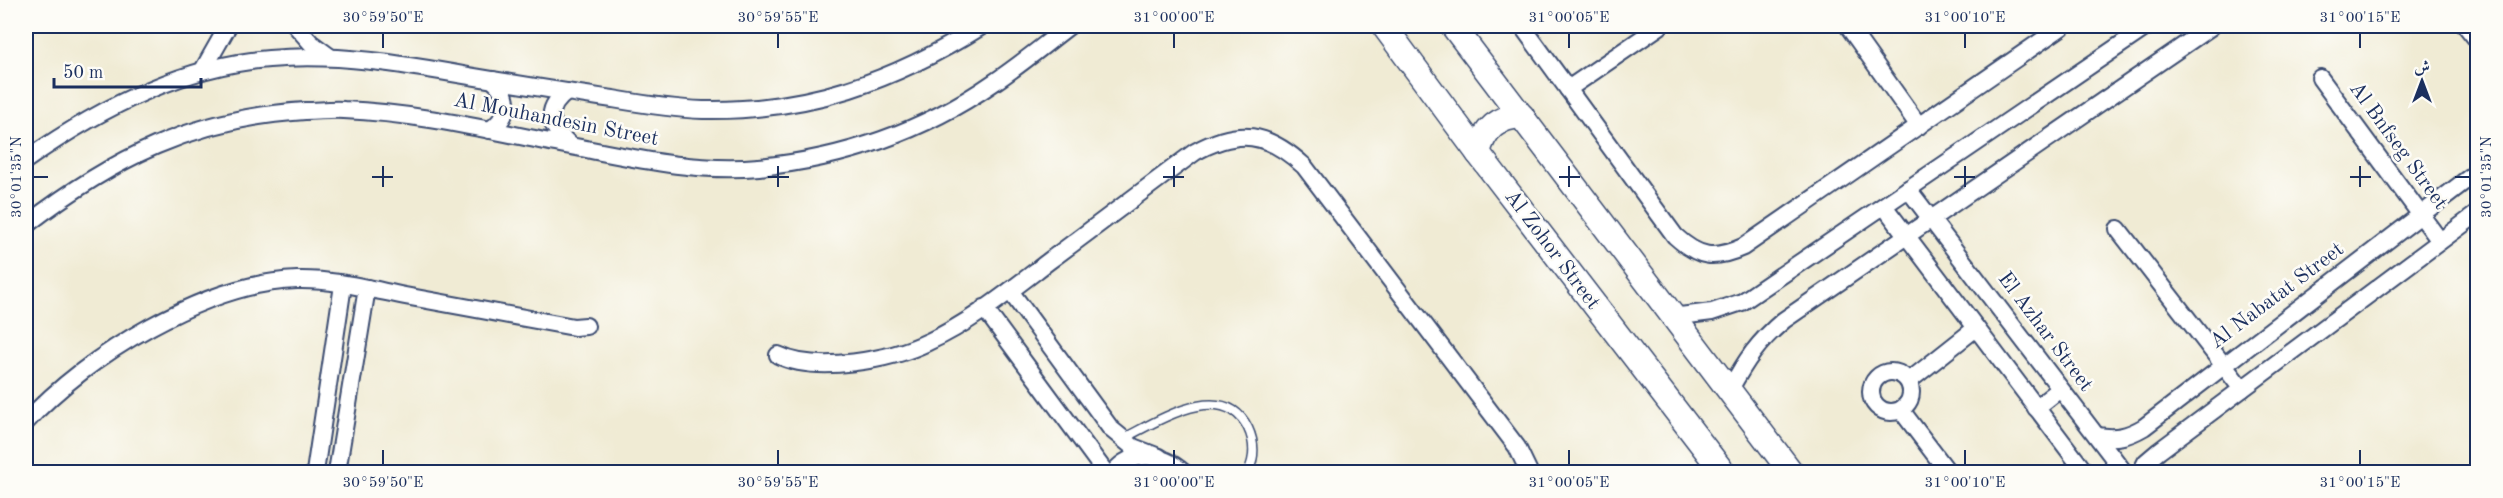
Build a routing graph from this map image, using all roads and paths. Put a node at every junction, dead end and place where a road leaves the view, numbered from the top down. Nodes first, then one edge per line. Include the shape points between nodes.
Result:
1 (228, 26) edge
2 (296, 26) edge
3 (982, 26) edge
4 (1069, 26) edge
5 (1384, 26) edge
6 (1522, 26) edge
7 (1660, 26) edge
8 (1848, 26) edge
9 (2063, 26) edge
10 (2148, 26) edge
11 (2212, 26) edge
12 (2466, 26) edge
13 (1456, 28) edge
14 (2478, 41) edge
15 (330, 57) junction
16 (203, 70) junction
17 (2320, 78) dead end
18 (493, 80) junction
19 (1568, 89) junction
20 (567, 92) junction
21 (1522, 116) junction
22 (1918, 126) junction
23 (490, 130) junction
24 (570, 146) junction
25 (1478, 153) junction
26 (26, 160) edge
27 (2478, 171) edge
28 (1908, 189) junction
29 (1884, 206) junction
30 (2478, 213) edge
31 (2421, 214) junction
32 (1931, 219) junction
33 (26, 225) edge
34 (2118, 229) dead end
35 (1907, 235) junction
36 (2440, 241) junction
37 (343, 285) junction
38 (366, 288) junction
39 (1010, 291) junction
40 (984, 308) junction
41 (1672, 317) junction
42 (586, 326) dead end
43 (1976, 328) junction
44 (778, 354) dead end
45 (2224, 365) junction
46 (1909, 381) junction
47 (2060, 389) junction
48 (2242, 389) junction
49 (1729, 390) junction
50 (2036, 408) junction
51 (1901, 410) junction
52 (26, 422) edge
53 (2097, 436) junction
54 (1121, 439) junction
55 (1159, 457) junction
56 (315, 472) edge
57 (337, 472) edge
58 (1106, 472) edge
59 (1114, 472) edge
60 (1183, 472) edge
61 (1248, 472) edge
62 (1529, 472) edge
63 (1723, 472) edge
64 (1791, 472) edge
65 (1948, 472) edge
66 (2085, 472) edge
67 (2124, 472) edge
68 (2141, 472) edge

1 - 16 street
2 - 15 street
3 - 20 street, Al Mouhandesin Street via 938,54 875,82 824,97 763,107 702,110
4 - 24 street, Al Mouhandesin Street via 993,83 939,116 896,136 820,158 758,167 694,168
5 - 25 main road, Al Zohor Street
6 - 19 street
7 - 19 street
8 - 22 street
9 - 22 street
10 - 28 street
11 - 32 street
12 - 14 street
13 - 21 main road
15 - 16 street, Al Mouhandesin Street via 267,59
15 - 18 street, Al Mouhandesin Street via 396,63
16 - 26 street, Al Mouhandesin Street via 99,113
17 - 31 street, Al Bnfseg Street
18 - 20 street, Al Mouhandesin Street
18 - 23 street via 507,100 500,123
19 - 22 street via 1675,236 1689,249 1707,256 1725,255 1743,247
20 - 24 street via 554,107 551,118 554,128
21 - 25 main road via 1511,116 1492,125
21 - 41 main road
23 - 24 street, Al Mouhandesin Street
23 - 33 street, Al Mouhandesin Street via 400,114 342,110 271,113 226,121 119,162 69,192
25 - 63 main road, Al Zohor Street
27 - 31 street, Al Nabatat Street
28 - 29 street
28 - 32 street, El Azhar Street
29 - 35 street
29 - 41 street via 1742,303
30 - 36 street
31 - 36 street, Al Bnfseg Street
31 - 45 street, Al Nabatat Street
32 - 35 street
32 - 47 street, El Azhar Street
34 - 45 street
35 - 43 street
35 - 49 street via 1762,339
36 - 48 street
37 - 38 street
37 - 52 street via 299,280 259,284 209,300 115,348 73,378
37 - 56 street
38 - 42 street via 574,327
38 - 57 street
39 - 40 street
39 - 54 street
39 - 62 street via 1195,152 1216,141 1240,136 1264,140 1286,150 1304,166 1516,447
40 - 44 street via 957,327 896,355 828,364
40 - 58 street
41 - 49 main road
43 - 46 street
43 - 50 street
45 - 48 street
45 - 53 street, Al Nabatat Street via 2130,435 2113,439
46 - 51 street via 1909,403
46 - 51 street via 1890,372 1873,383 1874,403 1881,410
47 - 50 street
47 - 53 street, El Azhar Street
48 - 68 street via 2146,462
49 - 64 main road
50 - 66 street
51 - 65 street
53 - 67 street, El Azhar Street
54 - 55 street
54 - 61 lane via 1195,405 1215,404 1233,411 1247,425 1253,444
55 - 59 street via 1131,459
55 - 60 street

